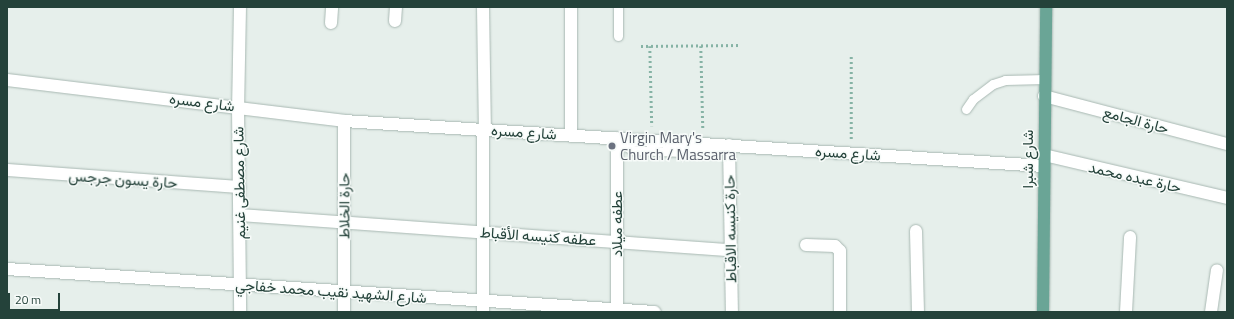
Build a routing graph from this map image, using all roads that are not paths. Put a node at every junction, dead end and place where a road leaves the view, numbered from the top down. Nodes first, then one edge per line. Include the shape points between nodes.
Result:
1 (240, 7) edge
2 (332, 7) edge
3 (396, 7) edge
4 (483, 7) edge
5 (571, 7) edge
6 (618, 7) edge
7 (1046, 7) edge
8 (395, 22) dead end
9 (331, 23) dead end
10 (618, 36) dead end
11 (1044, 79) junction
12 (7, 80) edge
13 (1044, 96) junction
14 (238, 106) junction
15 (966, 109) dead end
16 (344, 121) junction
17 (484, 130) junction
18 (571, 135) junction
19 (620, 138) junction
20 (1227, 144) edge
21 (725, 145) junction
22 (1044, 160) junction
23 (7, 170) edge
24 (239, 187) junction
25 (1227, 198) edge
26 (239, 215) junction
27 (344, 222) junction
28 (916, 231) dead end
29 (482, 232) junction
30 (1130, 237) dead end
31 (617, 242) junction
32 (806, 245) dead end
33 (731, 250) junction
34 (7, 269) edge
35 (1217, 270) dead end
36 (240, 285) junction
37 (344, 291) junction
38 (483, 306) edge
39 (617, 310) junction
40 (240, 312) edge
41 (344, 312) edge
42 (655, 312) edge
43 (732, 312) edge
44 (840, 312) edge
45 (918, 312) edge
46 (1043, 312) edge
47 (1126, 312) edge
48 (1211, 312) edge

1 - 14 street, شارع مصطفى غنيم
2 - 9 street
3 - 8 street
4 - 17 street
5 - 18 street
6 - 10 lane
7 - 11 main road, شارع شبرا
11 - 13 main road, شارع شبرا
11 - 15 lane via 1005,80 993,84 973,99
12 - 14 street, شارع مسره
13 - 20 street, حارة الجامع
13 - 22 main road, شارع شبرا
14 - 16 street, شارع مسره
14 - 24 street, شارع مصطفى غنيم
16 - 17 street, شارع مسره
16 - 27 street, حارة الخلاط
17 - 18 street, شارع مسره
17 - 29 street
18 - 19 street, شارع مسره
19 - 21 street, شارع مسره
19 - 21 lane via 625,146 632,150 708,153
19 - 31 street, عطفه ميلاد
21 - 22 street, شارع مسره via 850,153
21 - 33 street, حارة كنيسه الاقباط
22 - 25 street, حارة عبده محمد
22 - 46 main road, شارع شبرا
23 - 24 street, حارة يسون جرجس
24 - 26 street, شارع مصطفى غنيم
26 - 27 street, عطفه كنيسه الأقباط
26 - 36 street, شارع مصطفى غنيم
27 - 29 street, عطفه كنيسه الأقباط
27 - 37 street, حارة الخلاط
28 - 45 street
29 - 31 street, عطفه كنيسه الأقباط
29 - 38 street
30 - 47 street
31 - 33 street, عطفه كنيسه الأقباط
31 - 39 street, عطفه ميلاد
32 - 44 street via 835,246 840,251
33 - 43 street, حارة كنيسه الاقباط
34 - 36 street, شارع الشهيد نقيب محمد خفاجي
35 - 48 street
36 - 37 street, شارع الشهيد نقيب محمد خفاجي
36 - 40 street, شارع مصطفى غنيم
37 - 38 street, شارع الشهيد نقيب محمد خفاجي
37 - 41 street, حارة الخلاط
38 - 39 street, شارع الشهيد نقيب محمد خفاجي
39 - 42 street, شارع الشهيد نقيب محمد خفاجي

